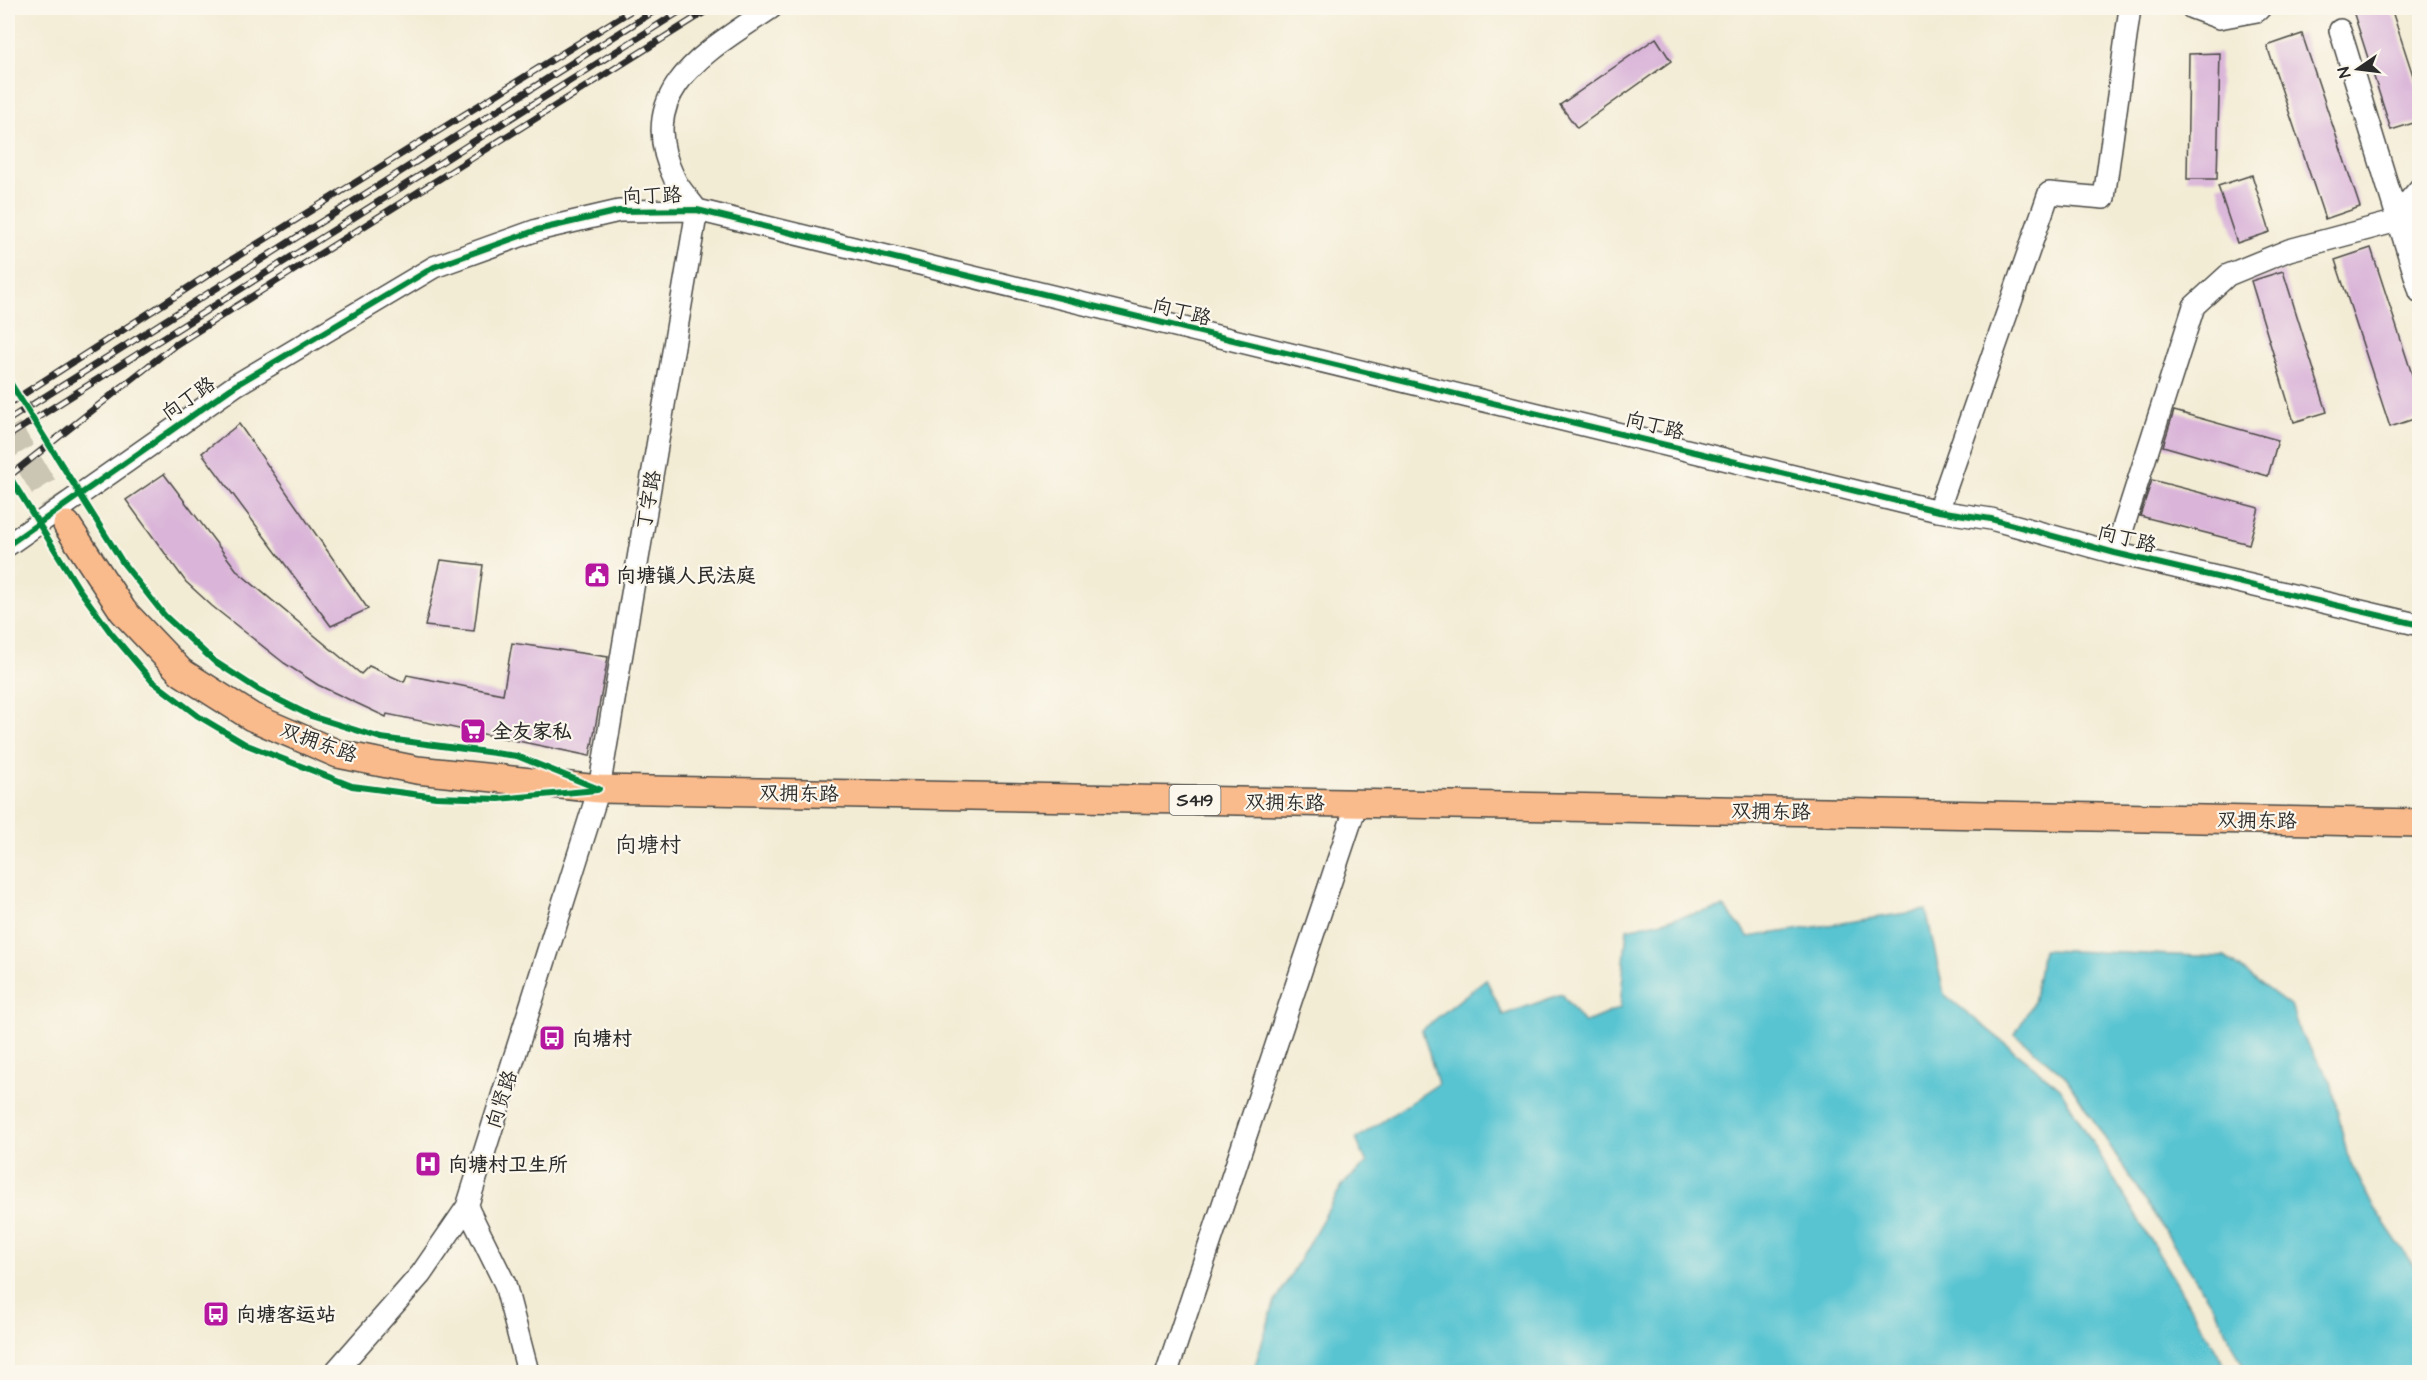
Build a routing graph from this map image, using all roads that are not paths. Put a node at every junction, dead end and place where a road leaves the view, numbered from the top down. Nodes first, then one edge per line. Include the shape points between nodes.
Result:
1 (771, 8) edge
2 (2130, 8) edge
3 (2192, 8) edge
4 (2260, 8) edge
5 (2340, 30) dead end
6 (2420, 188) edge
7 (697, 210) junction
8 (2420, 218) edge
9 (2393, 223) junction
10 (2420, 292) edge
11 (1938, 511) junction
12 (67, 525) tunnel mouth
13 (8, 545) edge
14 (2115, 553) junction
15 (2420, 625) edge
16 (599, 789) junction
17 (1357, 803) junction
18 (2420, 823) edge
19 (466, 1207) junction
20 (335, 1372) edge
21 (528, 1372) edge
22 (1167, 1372) edge

1 - 7 street via 682,75 665,107 661,127 664,149 676,181
2 - 11 street via 2104,198 2049,193
3 - 4 street via 2219,18
5 - 9 street
6 - 9 street
7 - 11 street, 向丁路
7 - 13 street, 向丁路 via 619,211 537,230 434,267 236,385
7 - 16 street, 丁字路
8 - 9 street
9 - 10 street
9 - 14 street via 2289,250 2228,275 2194,306
11 - 14 street, 向丁路 via 1991,519
12 - 16 main road, 双拥东路 / S419 via 123,611 181,672 252,717 338,754 417,770
14 - 15 street, 向丁路
16 - 17 main road, 双拥东路 / S419
16 - 19 street, 向贤路
17 - 18 main road, 双拥东路 / S419
17 - 22 street
19 - 20 street, 向贤路 via 421,1274
19 - 21 street via 505,1284

